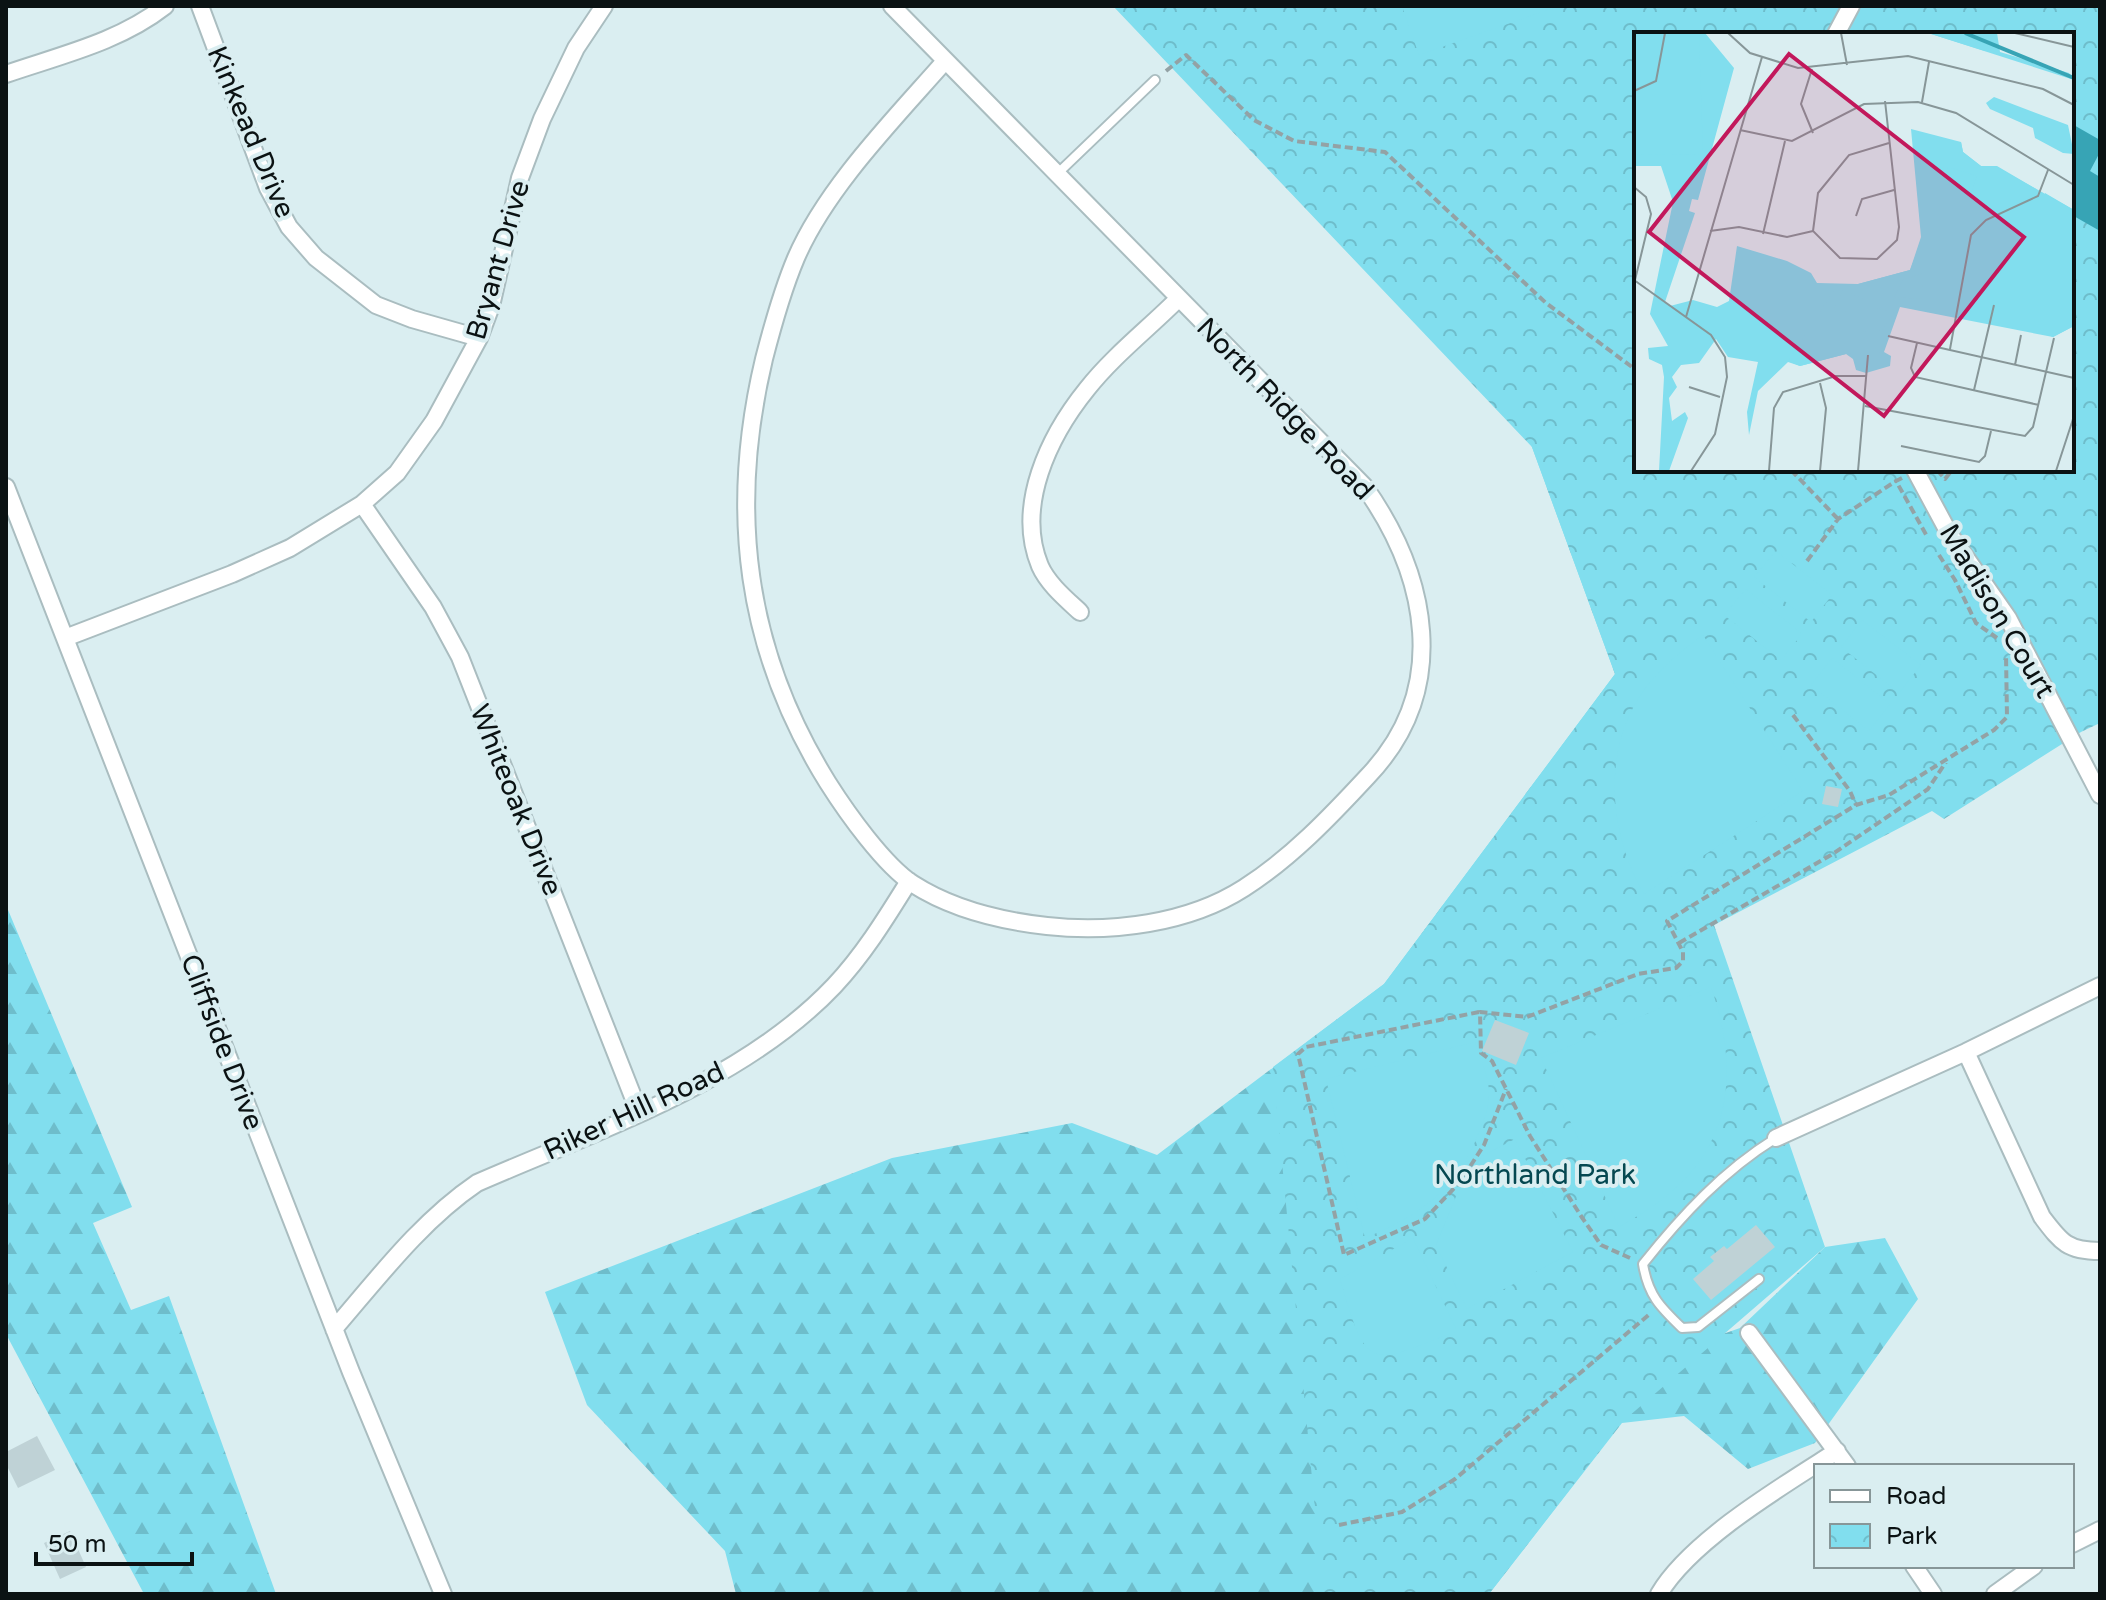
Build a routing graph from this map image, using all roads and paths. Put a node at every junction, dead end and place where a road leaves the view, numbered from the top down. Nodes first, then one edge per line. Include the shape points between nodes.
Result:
1 (165, 6) edge
2 (200, 6) edge
3 (604, 6) edge
4 (892, 6) edge
5 (1851, 6) edge
6 (1837, 32) edge
7 (945, 61) junction
8 (6, 74) edge
9 (1155, 80) joint
10 (1057, 174) junction
11 (1179, 298) junction
12 (479, 338) junction
13 (1634, 369) edge
14 (1793, 472) edge
15 (1912, 472) edge
16 (1916, 472) edge
17 (1896, 481) junction
18 (6, 487) edge
19 (362, 504) junction
20 (1838, 519) junction
21 (1930, 541) dead end
22 (1938, 554) dead end
23 (1807, 561) dead end
24 (1080, 612) dead end
25 (65, 638) junction
26 (1793, 715) dead end
27 (1947, 760) junction
28 (2100, 795) edge
29 (1856, 805) junction
30 (909, 881) junction
31 (1679, 943) junction
32 (2100, 986) edge
33 (1480, 1012) junction
34 (1966, 1052) junction
35 (1506, 1089) junction
36 (639, 1112) junction
37 (1776, 1138) joint
38 (2100, 1251) edge
39 (1643, 1264) junction
40 (1759, 1279) dead end
41 (1659, 1306) junction
42 (334, 1329) junction
43 (1749, 1333) dead end
44 (1837, 1451) junction
45 (1817, 1464) edge
46 (1846, 1464) edge
47 (1814, 1466) edge
48 (1339, 1525) dead end
49 (2100, 1530) edge
50 (2074, 1543) edge
51 (1915, 1568) edge
52 (2031, 1568) edge
53 (443, 1594) edge
54 (1659, 1594) edge
55 (1933, 1594) edge
56 (1995, 1594) edge

1 - 8 street via 111,38
2 - 12 street, Kinkead Drive via 268,188 289,227 316,258 376,305
3 - 12 street, Bryant Drive via 576,48 542,119 520,178
4 - 7 street, North Ridge Road
5 - 6 street
7 - 10 street, North Ridge Road
7 - 30 street via 852,170 798,252 777,304 755,398 745,490 753,598 785,703 838,799
9 - 10 lane
9 - 13 path via 1186,55 1254,120 1294,141 1385,152 1546,303
10 - 11 street, North Ridge Road
11 - 24 street via 1088,387 1065,420 1035,490 1030,517 1040,567
11 - 30 street, North Ridge Road via 1364,486 1387,519 1408,565 1422,618 1422,656 1405,724 1383,761 1316,832 1242,889 1182,914 1099,928 1027,924 957,905
12 - 19 street, Bryant Drive via 434,421 397,473
14 - 20 path
15 - 17 path
16 - 28 street, Madison Court via 1950,535 2008,618
17 - 20 path
17 - 21 path
18 - 25 street, Cliffside Drive
19 - 25 street, Bryant Drive via 232,574
19 - 36 street, Whiteoak Drive via 433,607 460,657
20 - 23 path
22 - 27 path via 1976,623 2006,645 2007,717
25 - 42 street, Cliffside Drive
26 - 29 path
27 - 29 path via 1889,795
27 - 31 path via 1928,789 1831,855
29 - 31 path via 1667,921
30 - 36 street, Riker Hill Road via 874,937 834,986 789,1027 682,1093
31 - 33 path via 1683,961 1676,968 1638,974 1527,1017
32 - 34 street
33 - 35 path via 1481,1053 1492,1061
33 - 35 path via 1306,1047 1298,1054 1344,1255 1425,1219 1460,1182 1484,1145
34 - 37 street
34 - 38 street via 2042,1217 2077,1251
35 - 39 path via 1548,1168 1601,1245
36 - 42 street, Riker Hill Road via 477,1183 454,1199
37 - 39 lane via 1721,1177
39 - 41 lane via 1646,1284
40 - 41 lane via 1698,1327 1682,1328
41 - 48 path via 1455,1479 1402,1512
42 - 53 street, Cliffside Drive
43 - 44 street
44 - 45 street
44 - 46 street
47 - 54 street via 1690,1557
49 - 50 street
51 - 55 street
52 - 56 street

